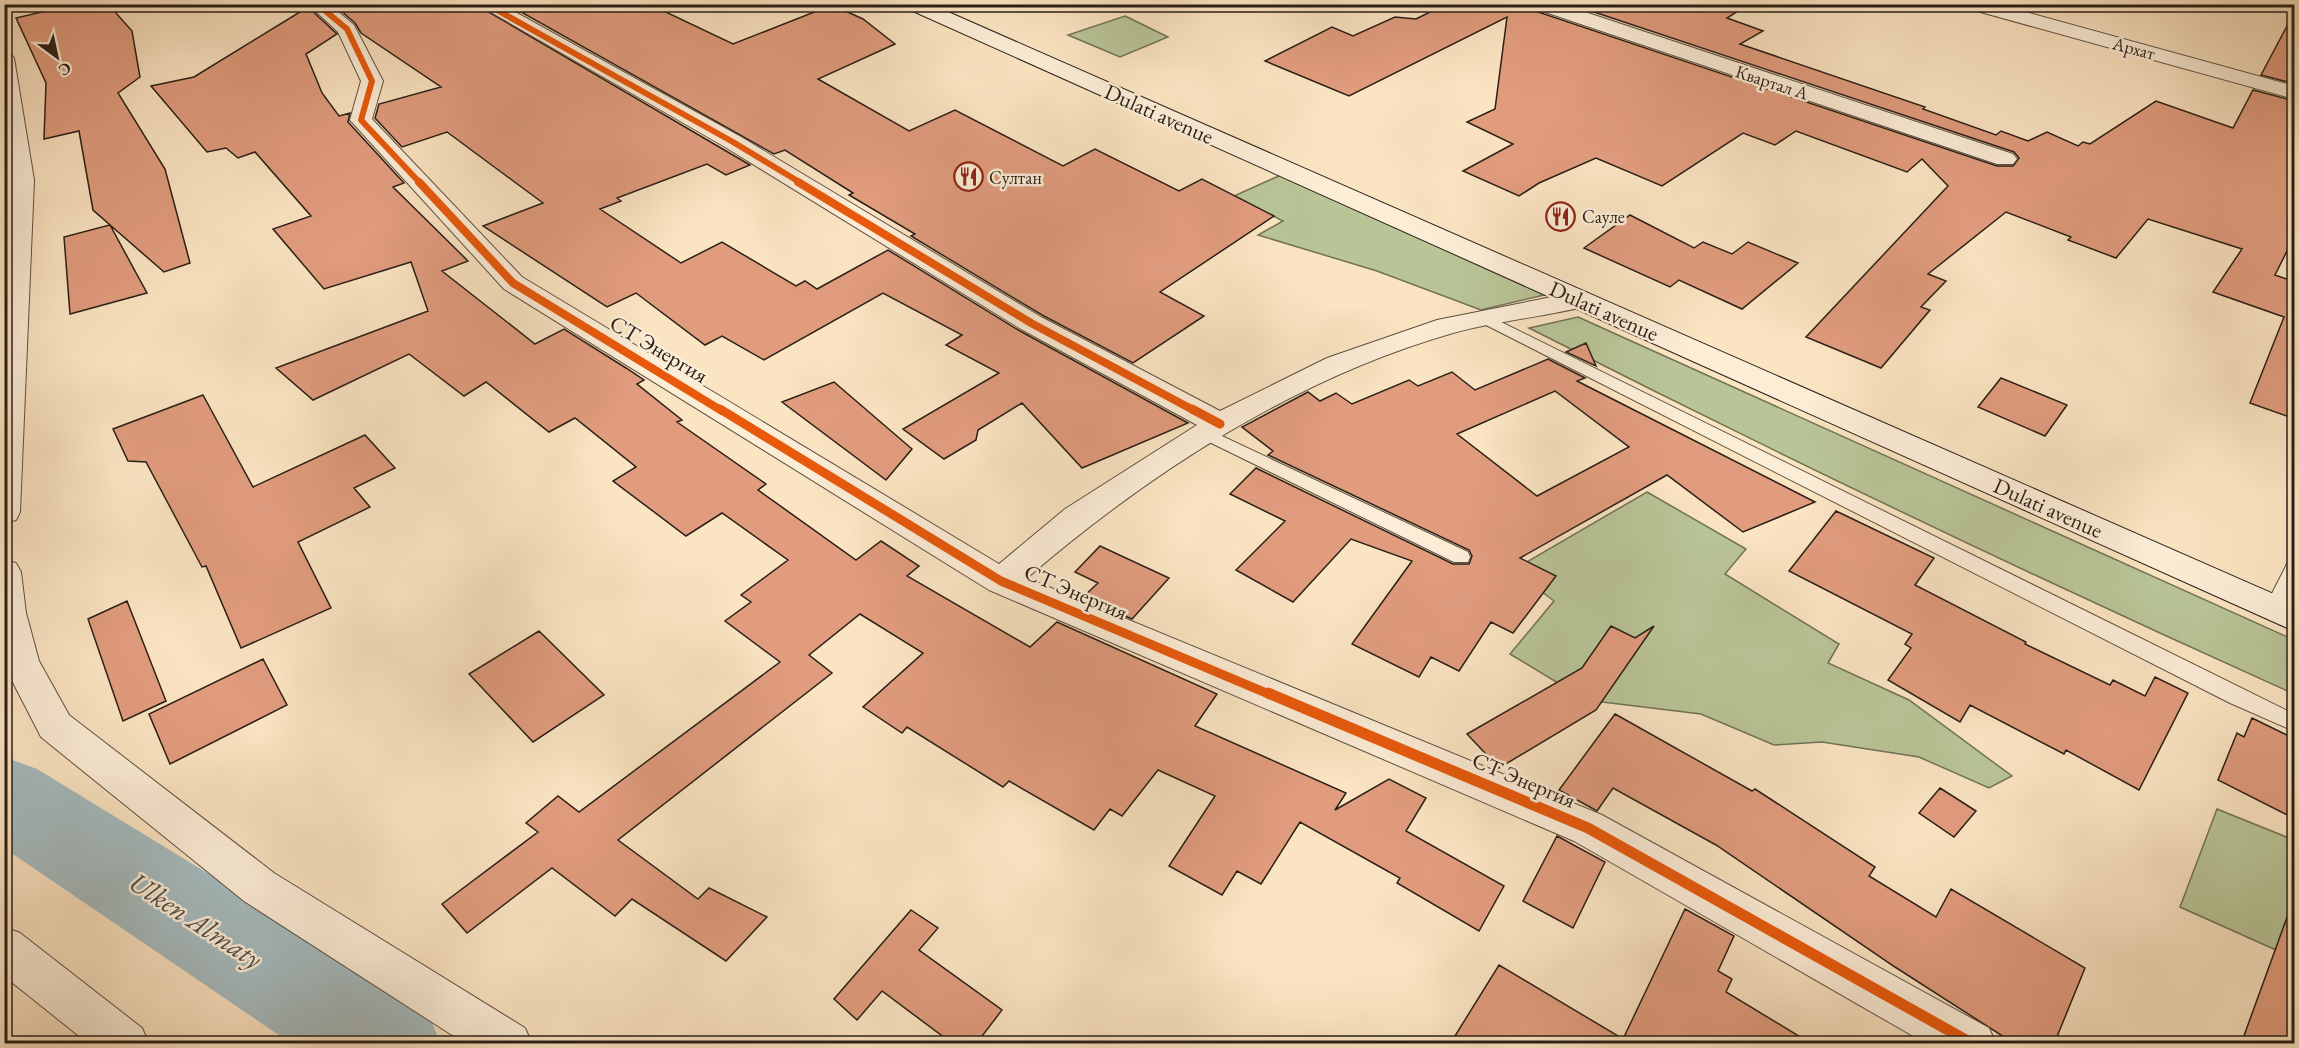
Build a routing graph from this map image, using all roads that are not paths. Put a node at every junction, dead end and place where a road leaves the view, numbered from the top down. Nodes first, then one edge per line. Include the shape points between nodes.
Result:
1 (317, 4) edge
2 (486, 4) edge
3 (913, 4) edge
4 (1540, 4) edge
5 (1973, 4) edge
6 (4, 58) edge
7 (2295, 93) edge
8 (2005, 159) dead end
9 (1577, 300) junction
10 (1485, 319) junction
11 (1212, 428) junction
12 (4, 512) edge
13 (1461, 556) dead end
14 (2295, 568) edge
15 (4, 572) edge
16 (1001, 581) junction
17 (2284, 614) edge
18 (2295, 723) edge
19 (4, 948) edge
20 (126, 1044) edge
21 (509, 1044) edge
22 (1973, 1044) edge

1 - 16 street, СТ Энергия via 347,29 372,81 361,120 513,283
2 - 11 street via 733,142
3 - 9 street, Dulati avenue
4 - 8 street, Квартал А
5 - 7 street, Архат
6 - 12 street via 22,180
9 - 10 street
9 - 17 street, Dulati avenue
10 - 11 street via 1447,326 1337,364
10 - 18 lane
11 - 13 lane
11 - 16 street via 1077,517
14 - 17 lane
15 - 21 street via 8,613 21,661 55,726 259,887
16 - 22 street, СТ Энергия via 1588,828
19 - 20 street

